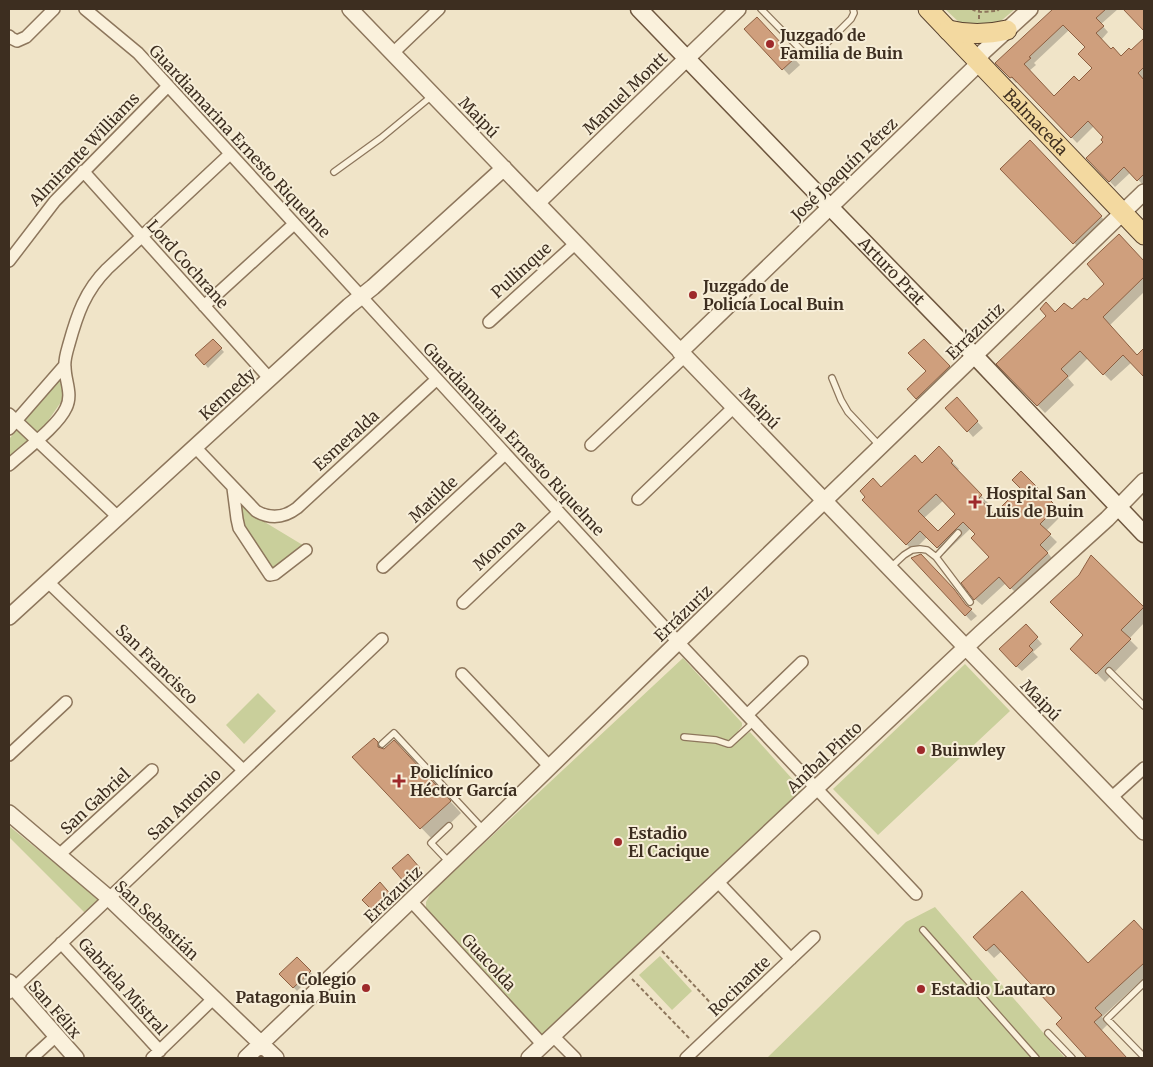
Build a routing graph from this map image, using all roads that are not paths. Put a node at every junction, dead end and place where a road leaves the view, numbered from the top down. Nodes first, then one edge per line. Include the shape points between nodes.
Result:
1 (54, 9) edge
2 (85, 9) edge
3 (350, 9) edge
4 (439, 9) edge
5 (639, 9) edge
6 (738, 9) edge
7 (761, 9) edge
8 (853, 9) edge
9 (928, 9) edge
10 (1030, 9) edge
11 (948, 30) junction
12 (1007, 30) junction
13 (9, 36) edge
14 (392, 53) junction
15 (687, 58) junction
16 (978, 61) junction
17 (168, 86) junction
18 (433, 95) junction
19 (230, 154) junction
20 (504, 168) junction
21 (83, 171) junction
22 (334, 172) dead end
23 (519, 184) junction
24 (1144, 192) edge
25 (471, 198) junction
26 (537, 203) junction
27 (830, 207) junction
28 (1123, 212) junction
29 (294, 224) junction
30 (1144, 235) edge
31 (142, 237) junction
32 (576, 243) junction
33 (9, 261) edge
34 (360, 297) junction
35 (204, 306) junction
36 (488, 322) dead end
37 (683, 354) junction
38 (975, 356) junction
39 (64, 366) junction
40 (832, 378) dead end
41 (270, 379) junction
42 (437, 379) junction
43 (734, 407) junction
44 (11, 421) edge
45 (37, 440) junction
46 (591, 445) dead end
47 (881, 446) junction
48 (195, 447) junction
49 (505, 454) junction
50 (9, 465) edge
51 (1144, 481) edge
52 (233, 488) junction
53 (638, 499) dead end
54 (825, 501) junction
55 (1118, 507) junction
56 (559, 512) junction
57 (118, 517) junction
58 (958, 533) dead end
59 (1144, 534) edge
60 (306, 550) dead end
61 (936, 557) junction
62 (382, 567) dead end
63 (890, 569) junction
64 (48, 582) junction
65 (463, 602) dead end
66 (970, 602) dead end
67 (9, 617) edge
68 (382, 638) dead end
69 (678, 642) junction
70 (966, 648) junction
71 (802, 662) dead end
72 (1110, 671) dead end
73 (462, 674) dead end
74 (66, 702) dead end
75 (1144, 706) edge
76 (750, 718) junction
77 (684, 737) dead end
78 (382, 744) dead end
79 (9, 755) edge
80 (550, 767) junction
81 (1144, 768) edge
82 (152, 770) dead end
83 (244, 770) junction
84 (816, 788) junction
85 (1112, 798) junction
86 (9, 813) edge
87 (450, 826) dead end
88 (484, 831) junction
89 (1144, 832) edge
90 (60, 856) junction
91 (450, 864) junction
92 (718, 881) junction
93 (916, 894) dead end
94 (109, 898) junction
95 (411, 901) junction
96 (923, 930) dead end
97 (814, 937) dead end
98 (61, 943) junction
99 (791, 959) junction
100 (1144, 983) edge
101 (10, 988) edge
102 (214, 998) junction
103 (1048, 1034) dead end
104 (56, 1036) junction
105 (548, 1040) junction
106 (261, 1044) junction
107 (156, 1054) edge
108 (1144, 1057) edge
109 (32, 1058) edge
110 (76, 1058) edge
111 (246, 1058) edge
112 (276, 1058) edge
113 (529, 1058) edge
114 (575, 1058) edge
115 (686, 1058) edge
116 (1036, 1058) edge
117 (1072, 1058) edge

1 - 13 street via 26,37 17,40
2 - 17 street, Guardiamarina Ernesto Riquelme via 138,53
3 - 14 street, Maipú
4 - 14 street
5 - 15 main road, Arturo Prat
6 - 15 street, Manuel Montt
7 - 8 lane via 804,54 811,57 851,19
9 - 11 main road, Balmaceda
10 - 12 street, José Joaquín Pérez
11 - 12 main road via 968,34
11 - 16 main road, Balmaceda
12 - 16 street, José Joaquín Pérez
14 - 18 street, Maipú
15 - 26 street, Manuel Montt
15 - 27 main road, Arturo Prat
16 - 27 street, José Joaquín Pérez
16 - 28 main road, Balmaceda
17 - 19 street, Guardiamarina Ernesto Riquelme
17 - 21 street, Almirante Williams
18 - 20 street, Maipú
18 - 22 lane
19 - 29 street, Guardiamarina Ernesto Riquelme
19 - 31 street
20 - 23 street, Maipú
20 - 25 street, Kennedy
21 - 31 street, Lord Cochrane
21 - 33 street, Almirante Williams via 55,201
23 - 25 street, Kennedy via 494,187
23 - 26 street, Maipú
24 - 28 street, Errázuriz
25 - 34 street, Kennedy
26 - 32 street, Maipú
27 - 37 street, José Joaquín Pérez
27 - 38 main road, Arturo Prat
28 - 30 main road, Balmaceda
28 - 38 street, Errázuriz
29 - 34 street, Guardiamarina Ernesto Riquelme
29 - 35 street
31 - 35 street, Lord Cochrane
31 - 39 street via 86,295
32 - 36 street, Pullinque
32 - 37 street, Maipú
34 - 41 street, Kennedy
34 - 42 street, Guardiamarina Ernesto Riquelme
35 - 41 street, Lord Cochrane
37 - 43 street, Maipú
37 - 46 street
38 - 47 street, Errázuriz
38 - 55 main road, Arturo Prat
39 - 44 street
39 - 45 street via 70,394 67,406 60,418
40 - 47 lane via 848,412
41 - 48 street, Kennedy
42 - 49 street, Guardiamarina Ernesto Riquelme
42 - 52 street, Esmeralda via 286,515 261,514
43 - 53 street
43 - 54 street, Maipú
44 - 45 street
45 - 50 street
45 - 57 street
47 - 54 street, Errázuriz
48 - 52 street
48 - 57 street, Kennedy
49 - 56 street, Guardiamarina Ernesto Riquelme
49 - 62 street, Matilde
51 - 55 street, Aníbal Pinto
52 - 60 street via 239,528 270,574 275,574
54 - 63 street, Maipú
54 - 69 street, Errázuriz
55 - 59 main road, Arturo Prat
55 - 70 street, Aníbal Pinto
56 - 65 street, Monona
56 - 69 street, Guardiamarina Ernesto Riquelme
57 - 64 street, Kennedy
58 - 61 lane
61 - 63 lane via 927,550 916,549 904,555
61 - 66 lane
63 - 70 street, Maipú
64 - 67 street, Kennedy
64 - 83 street, San Francisco
68 - 83 street, San Antonio
69 - 76 street, Guardiamarina Ernesto Riquelme
69 - 80 street, Errázuriz
70 - 84 street, Aníbal Pinto
70 - 85 street, Maipú
71 - 76 street
72 - 75 lane
73 - 80 street
74 - 79 street
76 - 77 lane via 730,744
76 - 84 street, Guardiamarina Ernesto Riquelme
78 - 88 lane via 394,733
80 - 88 street, Errázuriz
81 - 85 street
82 - 90 street, San Gabriel
83 - 94 street, San Antonio
84 - 92 street, Aníbal Pinto
84 - 93 street, Guardiamarina Ernesto Riquelme
85 - 89 street, Maipú
86 - 90 street, San Sebastián
87 - 91 lane via 431,842
88 - 91 street, Errázuriz
90 - 94 street, San Sebastián
91 - 95 street, Errázuriz
92 - 99 street
92 - 105 street, Aníbal Pinto
94 - 98 street, San Antonio
94 - 102 street, San Sebastián
95 - 105 street, Guacolda
95 - 106 street, Errázuriz
96 - 116 lane
97 - 99 street, Rocinante
98 - 101 street, San Antonio
98 - 107 street, Gabriela Mistral
99 - 115 street, Rocinante
100 - 108 lane via 1107,1019
101 - 104 street, San Félix
102 - 106 street, San Sebastián
102 - 107 street
103 - 117 lane
104 - 109 street
104 - 110 street, San Félix
105 - 113 street, Aníbal Pinto
105 - 114 street, Guacolda
106 - 111 street, Errázuriz
106 - 112 street, San Sebastián

